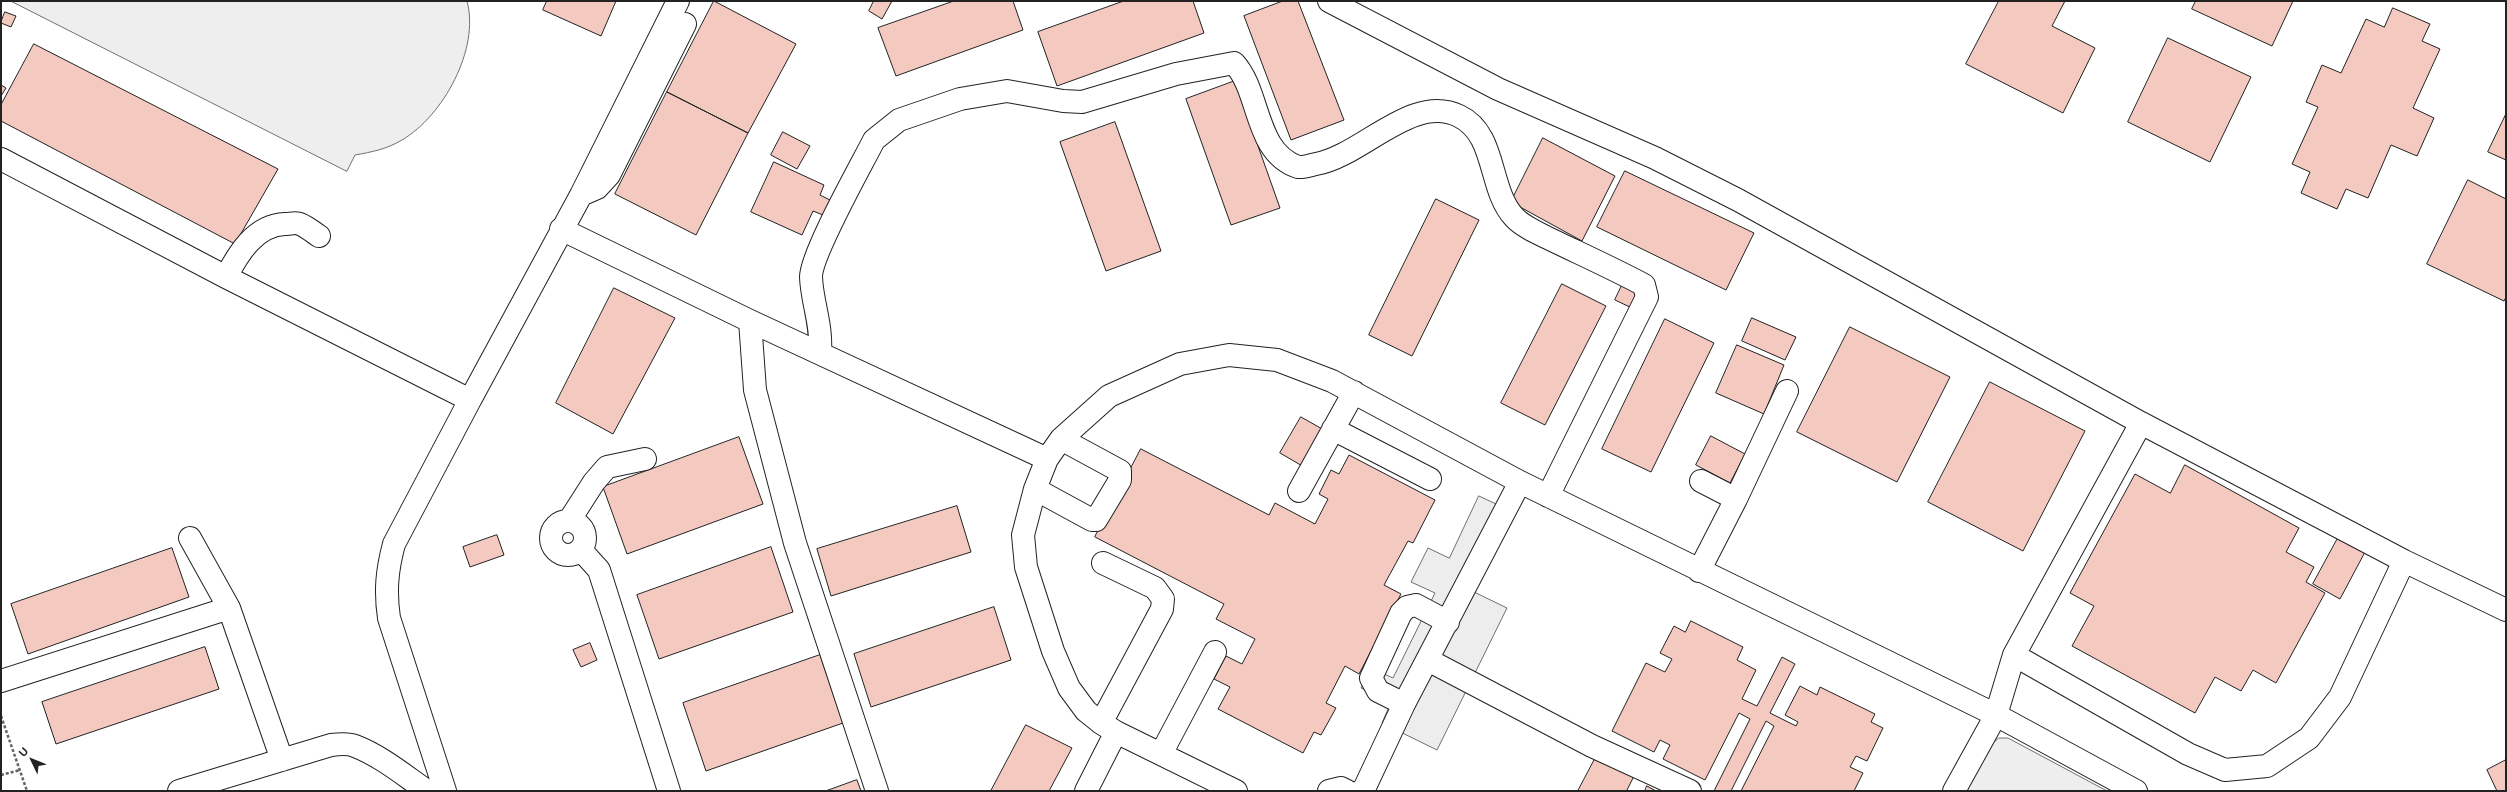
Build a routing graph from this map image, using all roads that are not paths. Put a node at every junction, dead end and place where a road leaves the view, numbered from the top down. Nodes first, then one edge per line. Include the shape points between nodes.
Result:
1 (678, 1) edge
2 (1329, 1) edge
3 (685, 24) dead end
4 (1, 159) edge
5 (581, 195) junction
6 (562, 229) junction
7 (319, 236) dead end
8 (226, 277) junction
9 (750, 321) junction
10 (820, 353) junction
11 (1787, 391) dead end
12 (1354, 392) junction
13 (470, 400) junction
14 (2141, 422) junction
15 (1333, 429) junction
16 (1061, 439) junction
17 (645, 459) dead end
18 (1047, 459) junction
19 (1430, 479) dead end
20 (1701, 481) dead end
21 (1520, 482) junction
22 (1034, 489) junction
23 (1299, 491) dead end
24 (1548, 496) junction
25 (1736, 499) junction
26 (569, 521) junction
27 (190, 538) dead end
28 (581, 550) junction
29 (2404, 561) junction
30 (1103, 563) dead end
31 (1699, 571) junction
32 (229, 608) junction
33 (2506, 610) edge
34 (1448, 622) junction
35 (1215, 652) dead end
36 (2014, 655) junction
37 (1428, 660) junction
38 (1, 681) edge
39 (1404, 704) junction
40 (1996, 715) junction
41 (1109, 728) junction
42 (1161, 754) junction
43 (282, 760) junction
44 (193, 789) edge
45 (427, 791) edge
46 (445, 791) edge
47 (670, 791) edge
48 (877, 791) edge
49 (1086, 791) edge
50 (1236, 791) edge
51 (1329, 791) edge
52 (1347, 791) edge
53 (1361, 791) edge
54 (1690, 791) edge
55 (1954, 791) edge
56 (2136, 791) edge

1 - 5 street
2 - 14 street via 1498,89 1655,158 1738,200
3 - 5 street via 609,174 597,188
4 - 8 street
5 - 6 street
6 - 9 street
6 - 13 street
7 - 8 street via 299,224 279,224 269,228 239,252
8 - 13 street
9 - 10 street
9 - 48 street via 755,390 795,543
10 - 18 street
10 - 24 street via 822,333 811,276 824,241 874,140 887,128 899,120 960,99 1007,91 1082,102 1176,74 1234,63 1243,72 1264,134 1283,159 1300,168 1330,162 1420,112 1433,111 1458,115 1474,126 1481,137 1506,208 1515,218 1538,233 1644,285 1646,297
11 - 25 street
12 - 15 street
12 - 16 street via 1277,360 1229,355 1180,364 1109,396
12 - 21 street
13 - 46 street via 394,544 387,570 385,592 388,618
14 - 29 street
14 - 36 street
15 - 19 street
15 - 23 street
16 - 18 street
16 - 22 street via 1120,471 1120,480 1096,520
17 - 26 street via 608,467 594,482
18 - 22 street
20 - 25 street
21 - 24 street
21 - 34 street
22 - 41 street via 1023,535 1026,567 1053,651 1069,688 1086,711
24 - 31 street
25 - 31 street
26 - 28 street via 576,523 585,536
26 - 28 street via 561,522 554,527 550,535 551,544 556,551 564,555 572,555
27 - 32 street
28 - 47 street via 599,570
29 - 33 street
29 - 36 street via 2340,697 2309,738 2267,766 2225,770 2188,754
30 - 41 street via 1155,588 1163,599 1162,609
31 - 40 street
32 - 38 street
32 - 43 street
34 - 37 street
34 - 39 street via 1416,605 1407,607 1401,613 1371,678 1378,691
35 - 42 street
36 - 40 street
37 - 39 street
37 - 54 street via 1592,746
39 - 53 street
40 - 55 street
40 - 56 street
41 - 42 street
41 - 49 street
42 - 50 street
43 - 44 street
43 - 45 street via 331,745 355,745
51 - 52 street via 1340,788

